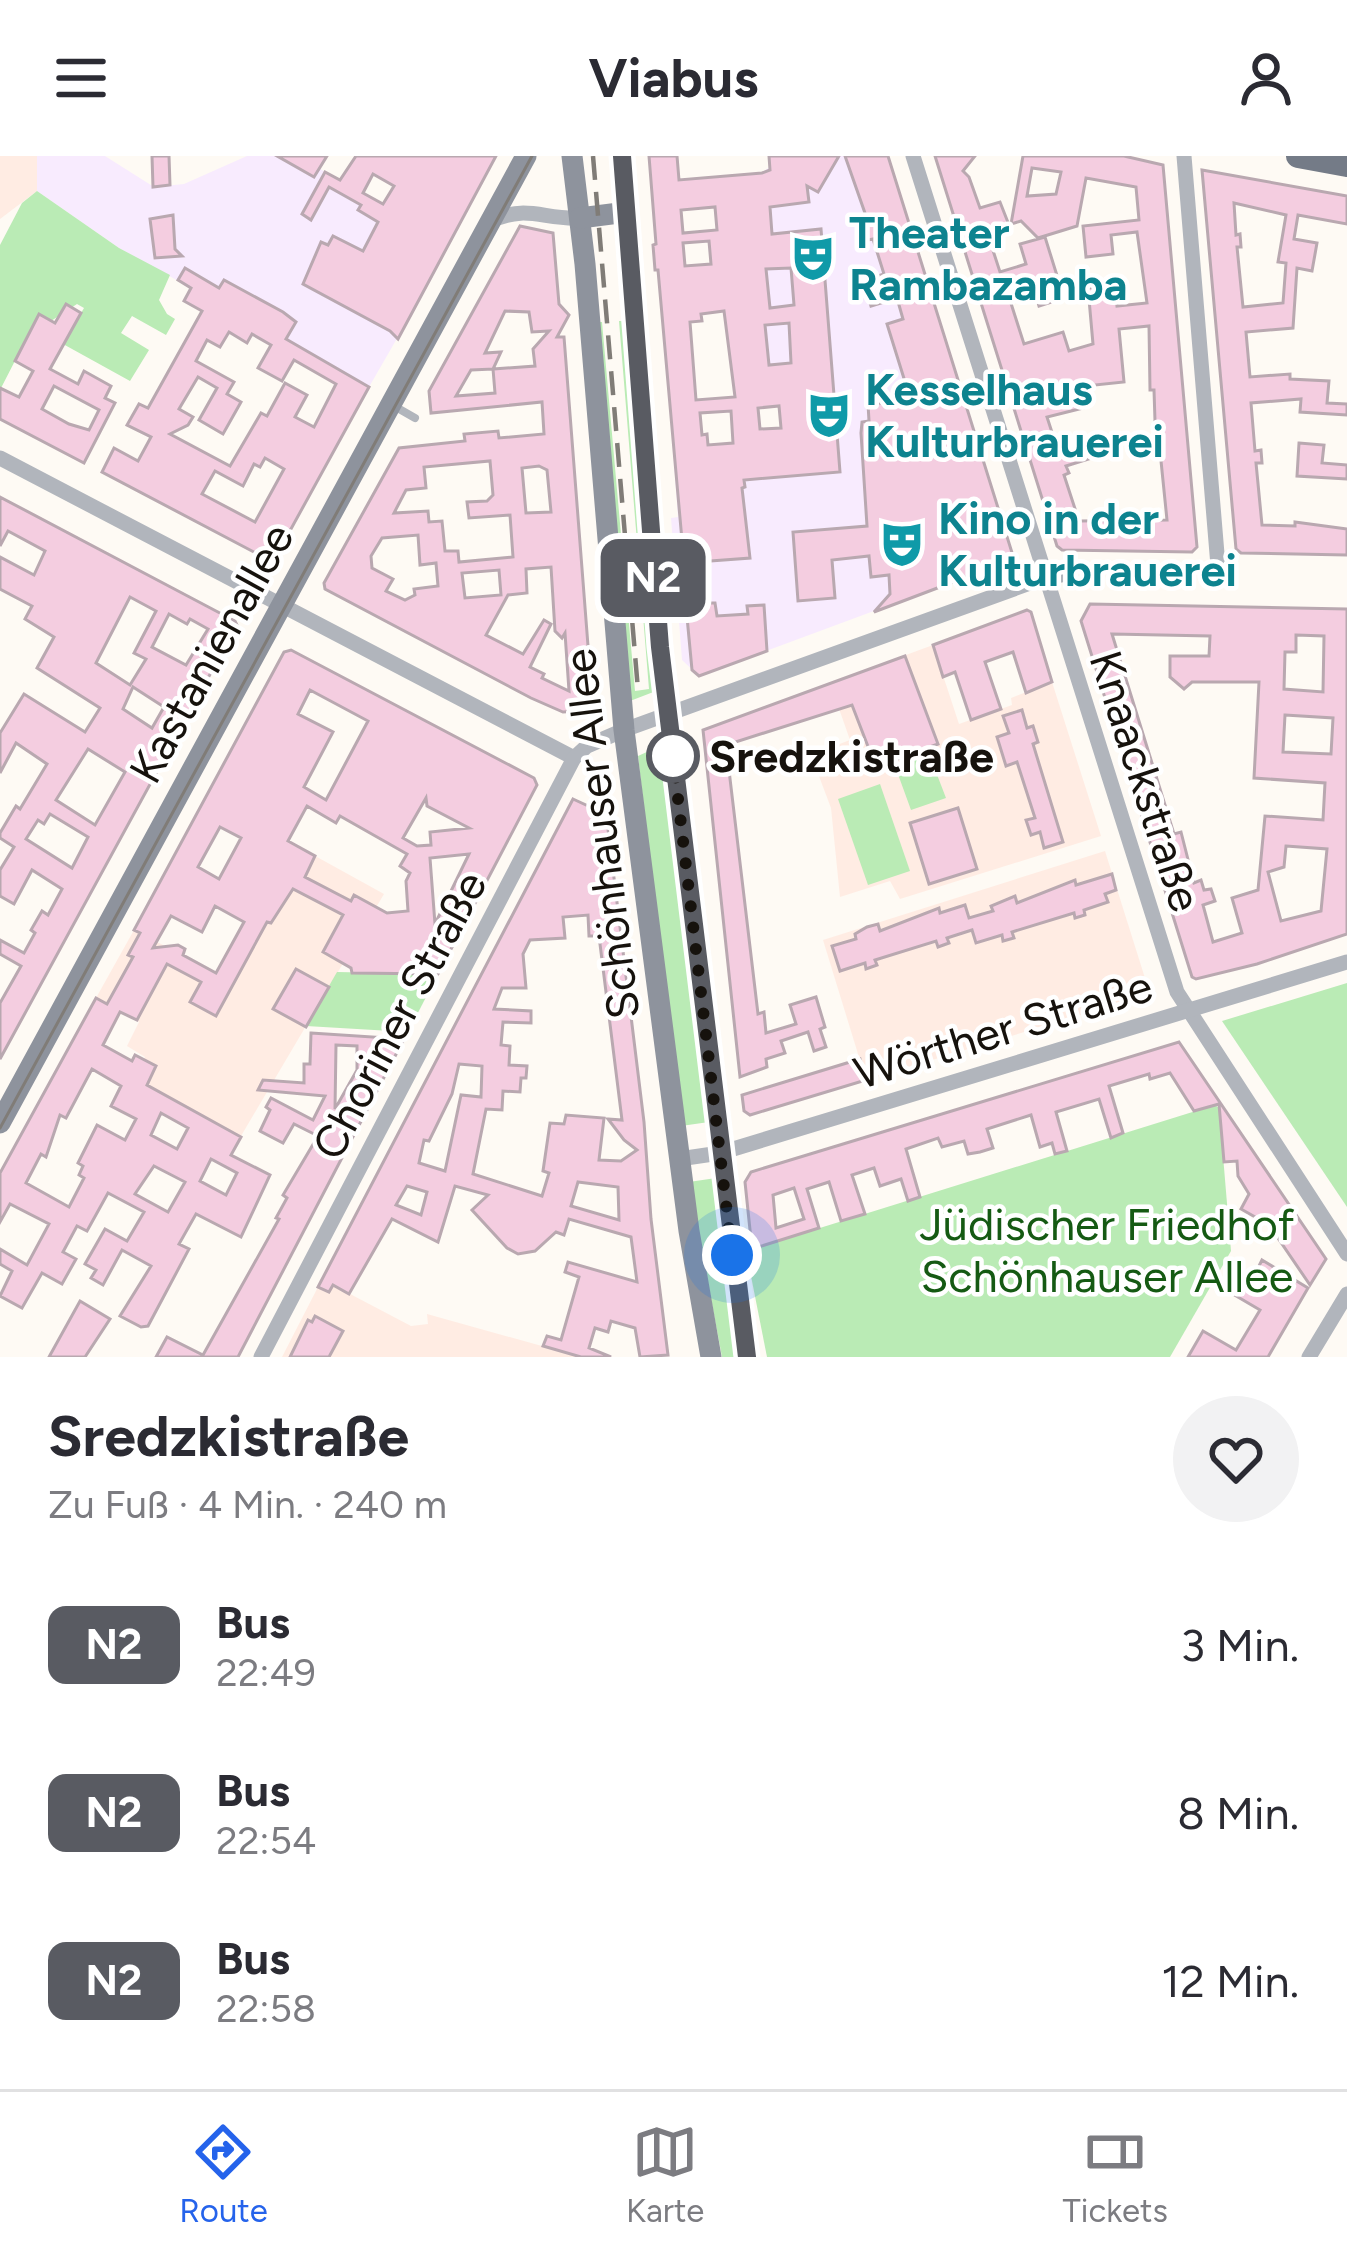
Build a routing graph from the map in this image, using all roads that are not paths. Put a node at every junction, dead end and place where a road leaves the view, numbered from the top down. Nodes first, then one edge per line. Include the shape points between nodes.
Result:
1 (526, 156) edge
2 (572, 156) edge
3 (622, 156) edge
4 (913, 156) edge
5 (1184, 156) edge
6 (1298, 156) edge
7 (1347, 165) edge
8 (627, 212) junction
9 (580, 218) junction
10 (491, 221) junction
11 (393, 405) junction
12 (415, 418) dead end
13 (0, 458) edge
14 (1066, 574) dead end
15 (1044, 578) junction
16 (1219, 578) dead end
17 (282, 605) junction
18 (669, 713) junction
19 (624, 730) junction
20 (574, 758) junction
21 (1347, 962) edge
22 (1186, 1010) junction
23 (0, 1123) edge
24 (720, 1153) junction
25 (679, 1159) junction
26 (1347, 1254) edge
27 (1347, 1294) edge
28 (260, 1357) edge
29 (711, 1357) edge
30 (747, 1357) edge
31 (1309, 1357) edge

1 - 10 main road, Kastanienallee
2 - 9 main road, Schönhauser Allee
3 - 8 main road, Schönhauser Allee
4 - 15 street, Knaackstraße
5 - 16 street
6 - 7 main road
8 - 9 main road
8 - 18 main road, Schönhauser Allee
9 - 10 street via 522,210
9 - 19 main road, Schönhauser Allee
10 - 11 main road, Kastanienallee
11 - 12 lane
11 - 17 main road, Kastanienallee
13 - 17 street
14 - 15 street
15 - 18 street
15 - 22 street, Knaackstraße
17 - 20 street
17 - 23 main road, Kastanienallee
18 - 19 street
18 - 24 main road, Schönhauser Allee
19 - 20 street
19 - 25 main road, Schönhauser Allee
20 - 28 street, Choriner Straße
21 - 22 street, Wörther Straße
22 - 24 street, Wörther Straße
22 - 26 street, Knaackstraße
24 - 25 street, Wörther Straße
24 - 30 main road, Schönhauser Allee
25 - 29 main road, Schönhauser Allee
27 - 31 street

